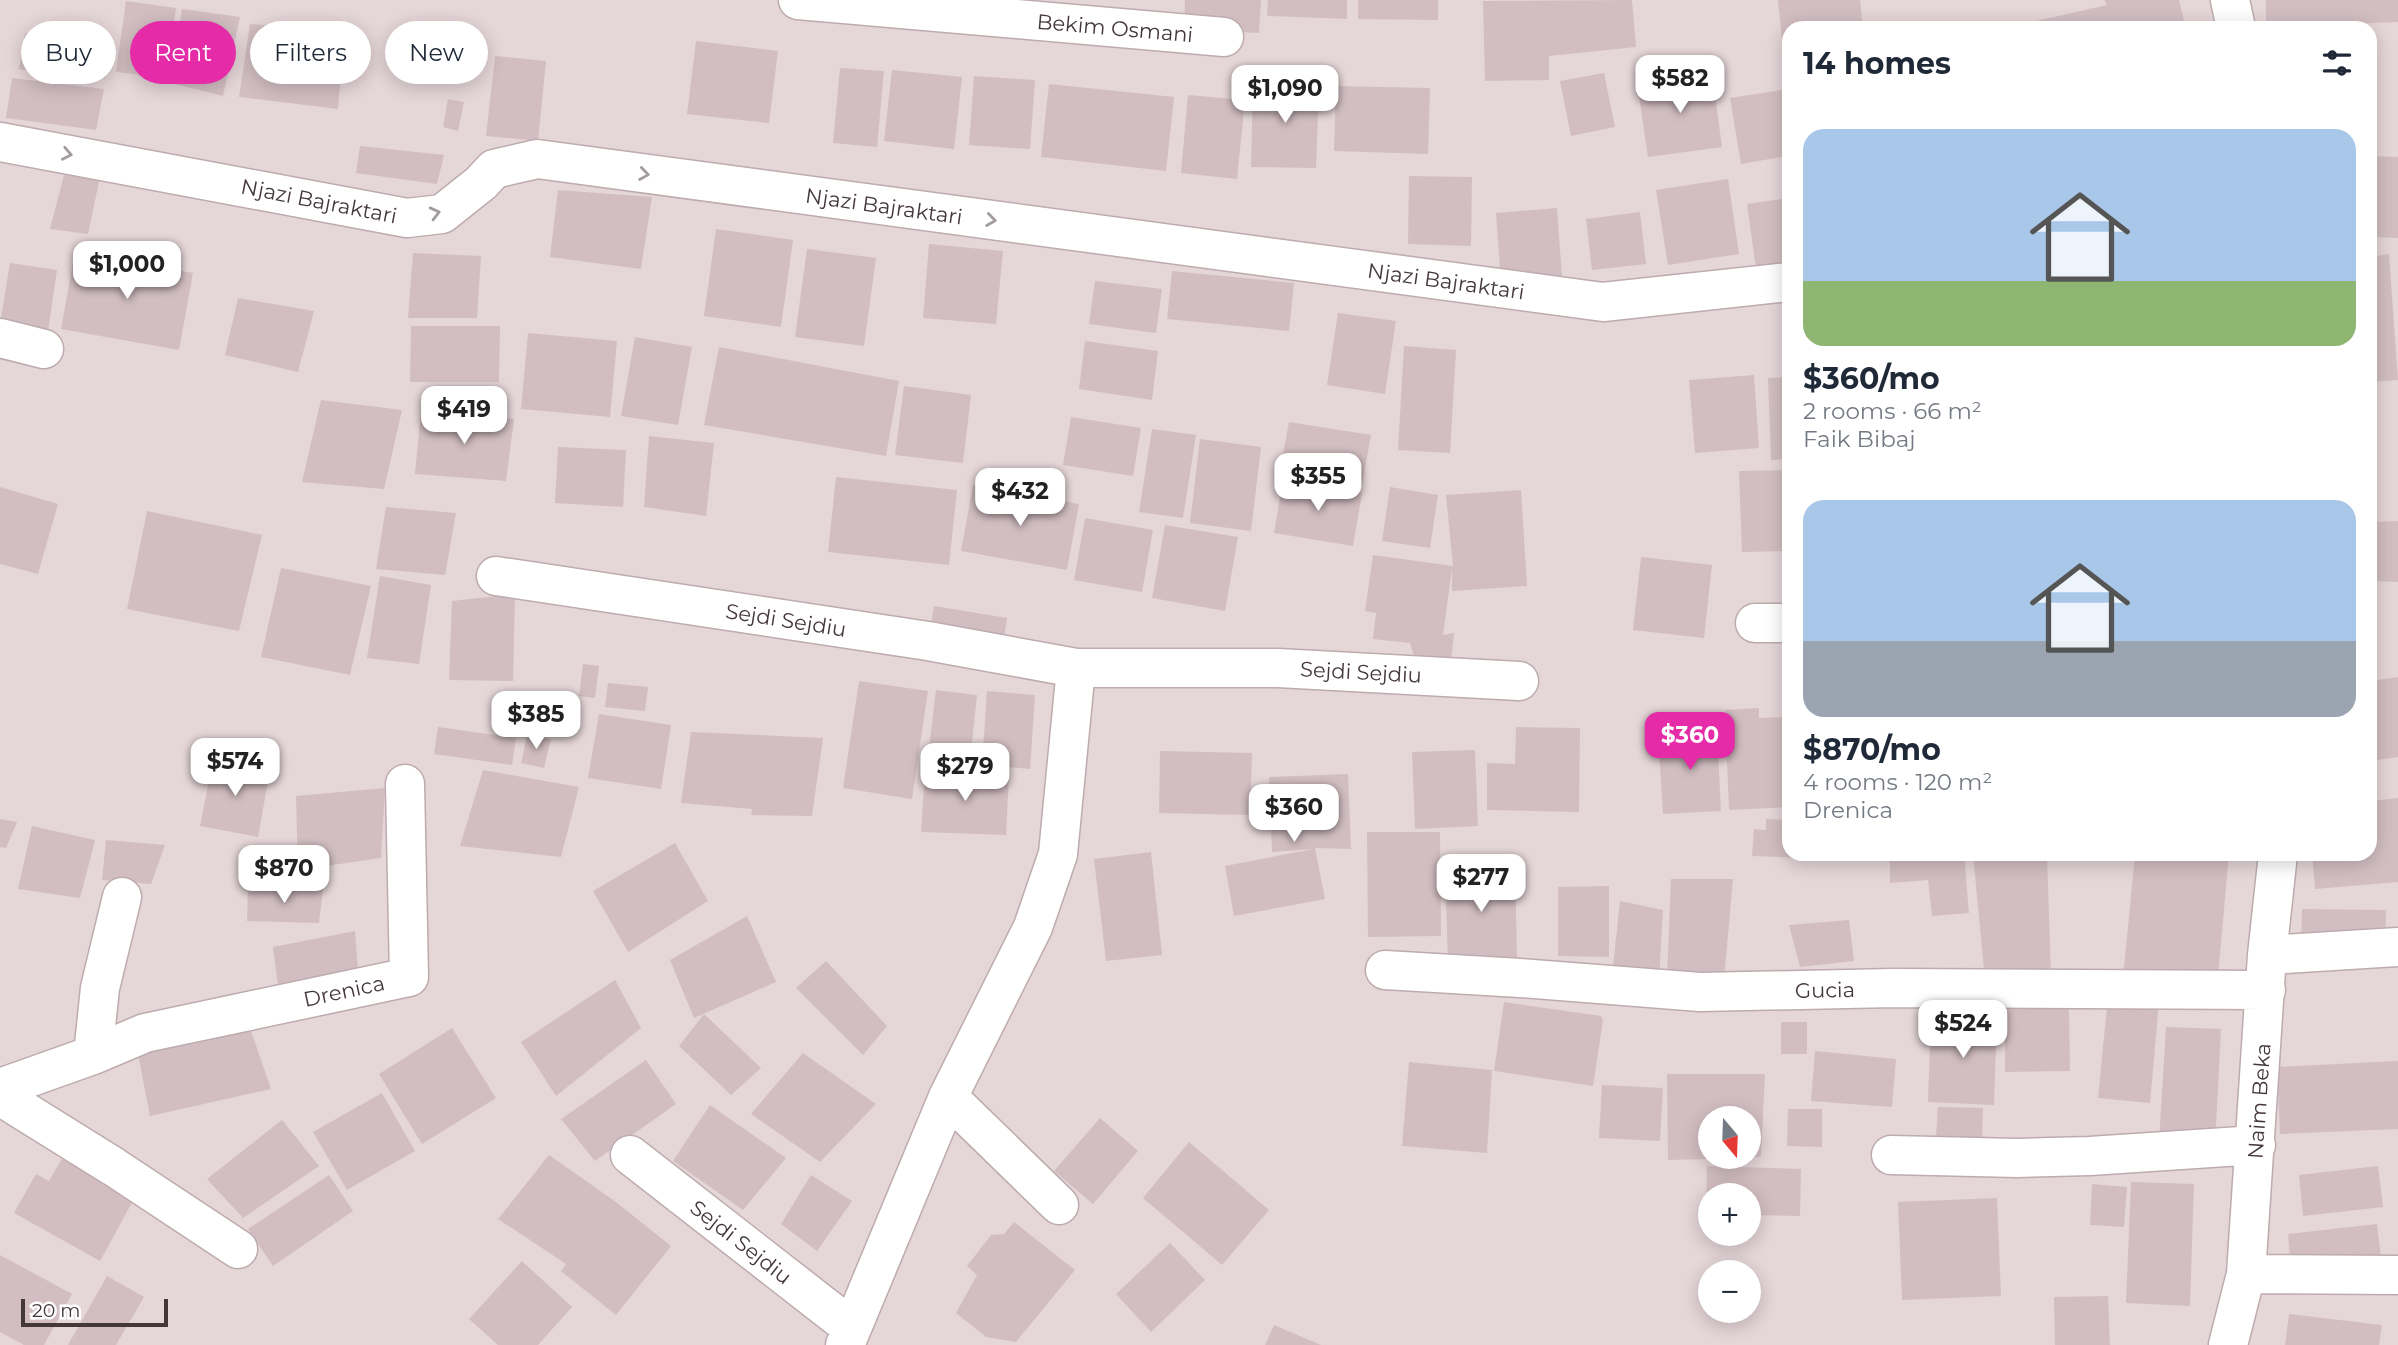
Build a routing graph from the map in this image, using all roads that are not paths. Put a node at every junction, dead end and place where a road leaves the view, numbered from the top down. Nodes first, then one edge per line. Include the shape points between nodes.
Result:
1 (798, 0) edge
2 (2230, 0) edge
3 (2234, 21) edge
4 (1224, 37) dead end
5 (0, 142) edge
6 (1782, 283) edge
7 (0, 338) edge
8 (44, 349) dead end
9 (496, 576) dead end
10 (1076, 668) junction
11 (1519, 681) dead end
12 (405, 784) dead end
13 (2277, 861) edge
14 (122, 897) dead end
15 (2398, 947) edge
16 (1385, 970) dead end
17 (2267, 972) junction
18 (93, 1055) junction
19 (0, 1088) edge
20 (0, 1096) edge
21 (948, 1097) junction
22 (2256, 1145) junction
23 (630, 1155) dead end
24 (1891, 1155) dead end
25 (1059, 1205) dead end
26 (238, 1249) dead end
27 (2246, 1274) junction
28 (2398, 1275) edge
29 (848, 1337) edge
30 (2228, 1345) edge

1 - 4 street, Bekim Osmani
2 - 3 street
5 -> 6 street, Njazi Bajraktari via 407,218 442,214 494,169 537,159 1602,302
7 - 8 street
9 - 10 street, Sejdi Sejdiu via 928,640
10 - 11 street, Sejdi Sejdiu via 1278,668
10 - 21 street, Sejdi Sejdiu via 1058,854 1033,928
12 - 18 street, Drenica via 409,977 145,1033
13 - 17 street, Naim Beka
14 - 18 street via 100,988
15 - 17 street, Gucia
16 - 17 street, Gucia via 1700,992
17 - 22 street, Naim Beka
18 - 19 street, Drenica
20 - 26 street
21 - 25 street
21 - 29 street, Sejdi Sejdiu
22 - 24 street via 2065,1157
22 - 27 street, Naim Beka
23 - 29 street, Sejdi Sejdiu
27 - 28 street
27 - 30 street, Naim Beka

